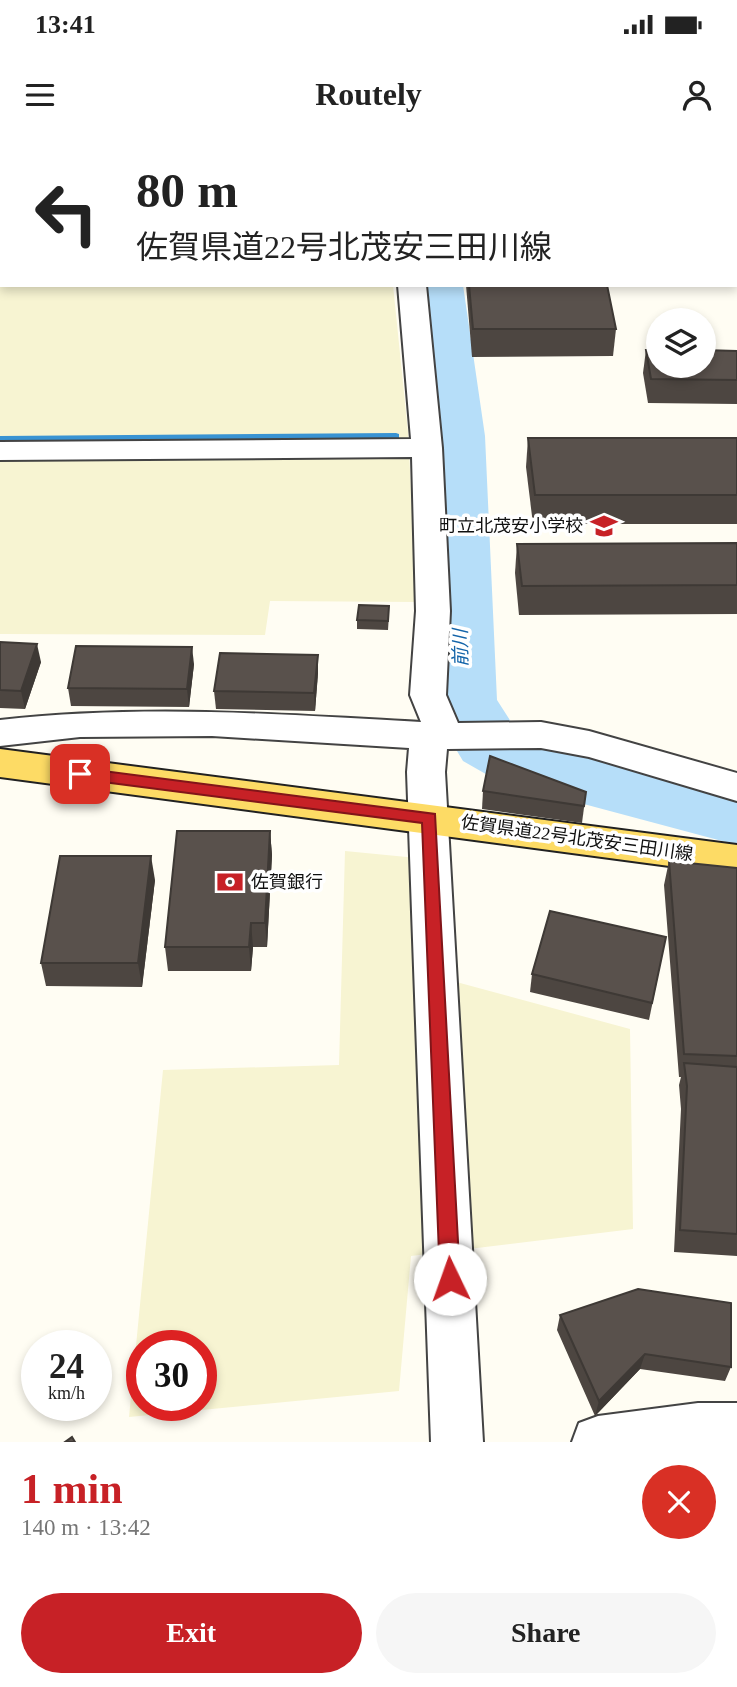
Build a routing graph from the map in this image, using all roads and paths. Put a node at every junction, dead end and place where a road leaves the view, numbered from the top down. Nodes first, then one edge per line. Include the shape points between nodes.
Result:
1 (412, 287) edge
2 (426, 448) junction
3 (0, 451) edge
4 (0, 733) edge
5 (444, 736) junction
6 (0, 763) edge
7 (737, 787) edge
8 (429, 818) junction
9 (737, 860) edge
10 (737, 1429) edge
11 (457, 1442) edge
12 (598, 1442) edge

1 - 2 street
2 - 3 street
2 - 5 street via 433,611 428,695
4 - 5 street via 80,724 212,723
5 - 7 street via 541,735 589,744
5 - 8 street via 426,772
6 - 8 main road, 佐賀県道22号北茂安三田川線
8 - 9 main road, 佐賀県道22号北茂安三田川線
8 - 11 street
10 - 12 street via 698,1429

